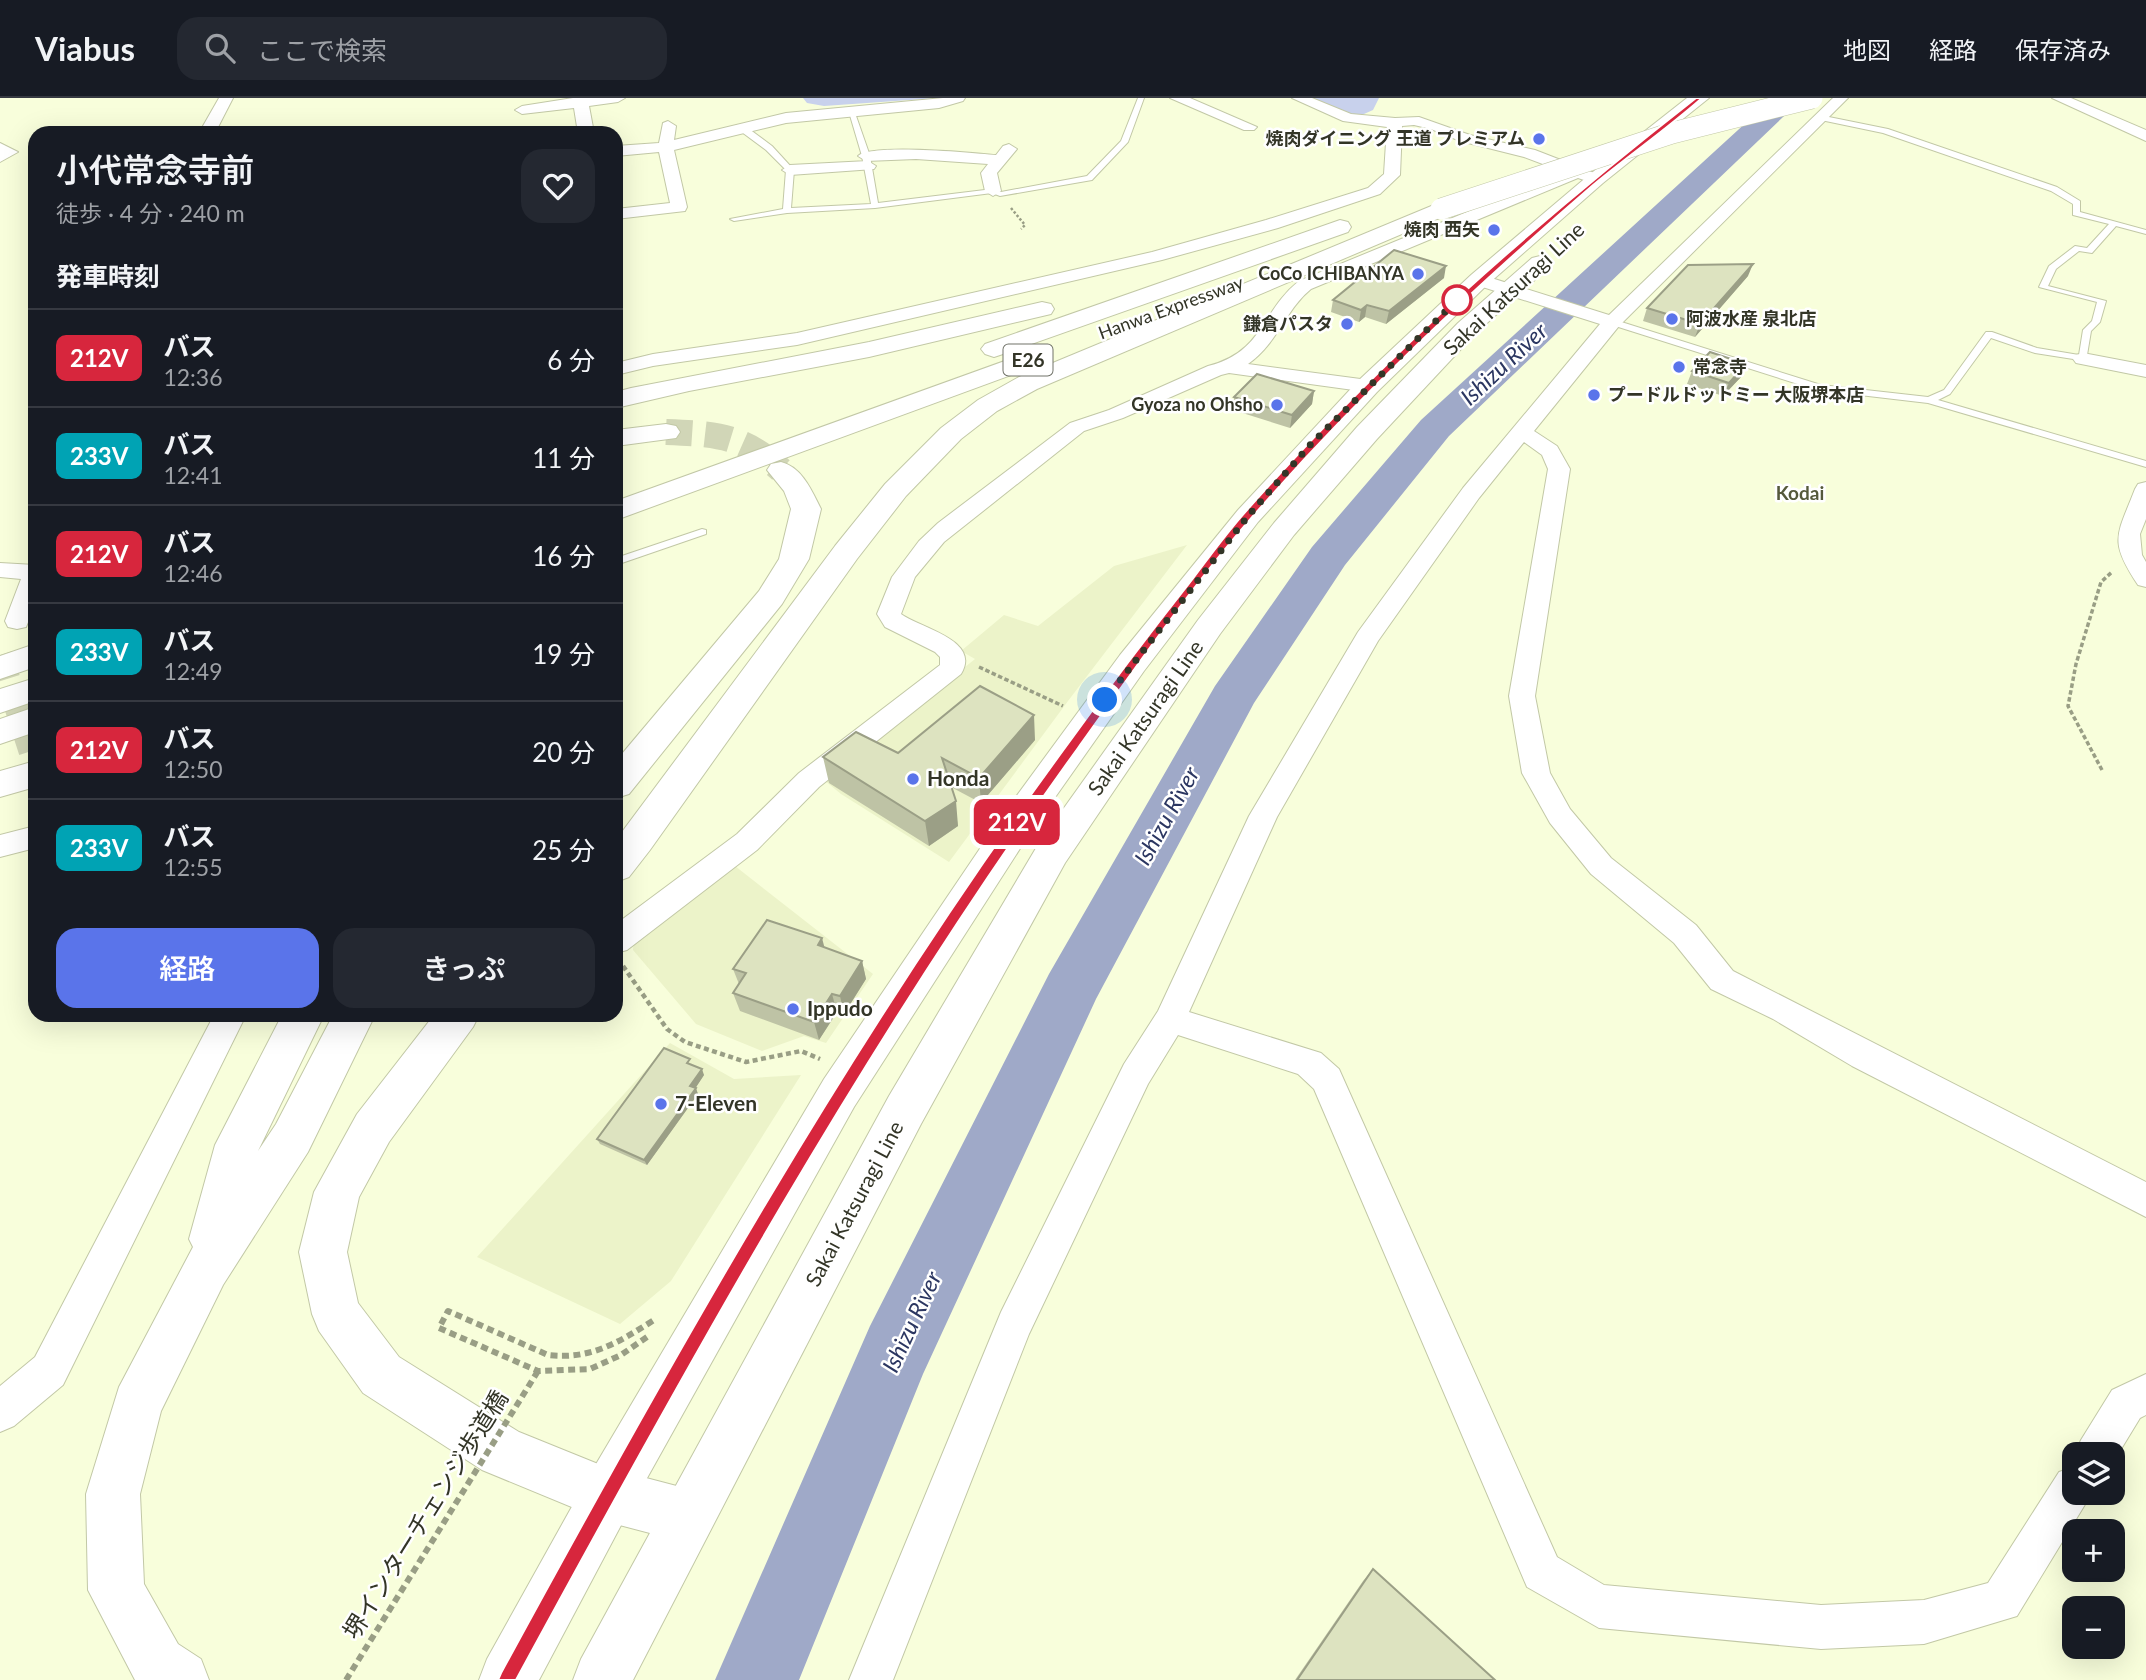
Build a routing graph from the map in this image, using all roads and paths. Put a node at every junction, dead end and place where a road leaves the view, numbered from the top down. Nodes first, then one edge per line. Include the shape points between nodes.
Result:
1 (226, 98) edge
2 (618, 98) edge
3 (958, 98) edge
4 (1141, 98) edge
5 (1177, 98) edge
6 (1299, 98) edge
7 (1699, 98) edge
8 (1728, 98) edge
9 (1765, 98) edge
10 (1841, 98) edge
11 (2059, 98) edge
12 (581, 100) edge
13 (774, 106) dead end
14 (1816, 108) edge
15 (522, 110) edge
16 (734, 113) dead end
17 (851, 113) junction
18 (681, 123) dead end
19 (1395, 123) junction
20 (211, 126) edge
21 (585, 126) edge
22 (1249, 127) dead end
23 (742, 128) junction
24 (2146, 136) edge
25 (666, 147) junction
26 (0, 148) edge
27 (623, 150) edge
28 (0, 157) edge
29 (867, 161) junction
30 (790, 170) junction
31 (1587, 175) junction
32 (993, 191) junction
33 (1430, 205) junction
34 (875, 206) junction
35 (787, 211) junction
36 (623, 213) edge
37 (734, 219) dead end
38 (2114, 223) junction
39 (2146, 232) edge
40 (1267, 251) junction
41 (1506, 289) junction
42 (1607, 321) junction
43 (2082, 359) junction
44 (623, 367) edge
45 (1229, 367) junction
46 (2146, 371) edge
47 (1368, 386) junction
48 (623, 398) edge
49 (1929, 400) junction
50 (785, 423) dead end
51 (666, 432) tunnel mouth
52 (1520, 432) junction
53 (623, 437) edge
54 (2146, 464) edge
55 (781, 470) tunnel mouth
56 (2146, 489) edge
57 (623, 508) edge
58 (702, 532) dead end
59 (2130, 555) junction
60 (623, 560) edge
61 (0, 570) edge
62 (28, 572) edge
63 (2146, 580) edge
64 (28, 591) edge
65 (17, 621) edge
66 (953, 655) junction
67 (28, 657) edge
68 (0, 668) edge
69 (28, 691) edge
70 (0, 701) edge
71 (1091, 719) junction
72 (28, 722) edge
73 (0, 732) edge
74 (2102, 770) dead end
75 (28, 776) edge
76 (623, 777) edge
77 (0, 785) edge
78 (28, 837) edge
79 (0, 846) edge
80 (623, 858) edge
81 (623, 936) edge
82 (623, 967) edge
83 (1170, 1019) junction
84 (226, 1022) edge
85 (299, 1022) edge
86 (350, 1022) edge
87 (453, 1022) edge
88 (827, 1062) dead end
89 (2146, 1200) edge
90 (205, 1269) junction
91 (654, 1320) dead end
92 (647, 1337) dead end
93 (538, 1371) junction
94 (2146, 1394) edge
95 (0, 1412) edge
96 (2102, 1442) edge
97 (608, 1495) junction
98 (2063, 1505) edge
99 (688, 1516) junction
100 (180, 1680) edge
101 (346, 1680) edge
102 (508, 1680) edge
103 (602, 1680) edge
104 (871, 1680) edge

1 - 20 street
2 - 12 street
3 - 17 street
4 - 32 lane via 1124,142 1089,178 1000,194
5 - 22 street
6 - 19 street via 1348,118
7 - 31 main road, Sakai Katsuragi Line
8 - 41 main road, Sakai Katsuragi Line
9 - 33 main road, Hanwa Expressway / E26 via 1504,172
10 - 14 street
11 - 24 street
12 - 15 street
12 - 21 street
13 - 16 street
14 - 33 main road, Hanwa Expressway / E26, bridge via 1652,141
14 - 38 lane via 2054,189 2077,203 2076,214
14 - 42 street
17 - 23 street via 786,118
17 - 29 lane
18 - 25 street via 668,126
19 - 31 street via 1414,120
19 - 44 street via 1392,176 1374,191 1298,216 974,300 797,339
23 - 25 street
23 - 30 lane
25 - 27 street
25 - 36 street via 679,206
26 - 28 street via 10,152
29 - 30 street
29 - 32 street via 904,153 924,157 1004,154 989,173
29 - 34 lane
30 - 35 lane
31 - 41 main road, Sakai Katsuragi Line
31 - 45 street via 1305,285 1292,294 1253,352
32 - 34 lane
33 - 40 main road, Hanwa Expressway / E26
33 - 57 main road, Hanwa Expressway / E26
33 - 80 main road via 1028,383 984,407 950,434 912,471 845,556
34 - 35 lane
35 - 37 lane
38 - 39 lane
38 - 43 lane via 2089,251 2078,248 2052,268 2043,287 2102,301 2096,322 2087,330
40 - 48 main road via 938,335
40 - 50 main road, Hanwa Expressway / E26
41 - 42 street
41 - 47 main road, Sakai Katsuragi Line
41 - 99 main road, Sakai Katsuragi Line via 1367,433 1284,529 1209,627 1052,853 905,1110
42 - 49 lane via 1820,388
42 - 52 street
43 - 46 street
43 - 49 lane via 2035,350 1989,334 1947,392
45 - 47 street
45 - 66 street via 1077,427 926,545 909,565 889,614
47 - 71 main road, Sakai Katsuragi Line via 1248,516
49 - 54 lane
51 - 53 main road
52 - 83 street via 1367,638 1263,816
52 - 89 street via 1546,447 1556,457 1559,469 1522,696 1536,773 1560,816 1601,866 1685,934 1722,980
55 - 76 main road via 806,509 794,559 771,597
56 - 59 street via 2129,534
58 - 60 lane
59 - 63 street
59 - 74 path via 2101,582 2068,706
61 - 62 street
64 - 65 street
66 - 71 path
66 - 81 street via 952,668 808,780 747,842
67 - 68 main road
69 - 70 main road
71 - 97 main road, Sakai Katsuragi Line via 839,1093
72 - 73 main road
75 - 77 main road
78 - 79 street
82 - 88 path via 667,1029 685,1042 746,1062 801,1051
83 - 98 street via 1308,1063 1327,1079 1542,1572 1599,1606 1821,1628 1924,1622 2002,1601
83 - 104 street via 1136,1074 1014,1325
84 - 95 street via 49,1371
85 - 90 main road via 237,1145
86 - 90 main road via 292,1138
87 - 97 main road via 373,1128 337,1192 323,1252 336,1314 381,1375 501,1451
90 - 100 main road via 137,1405 113,1494 116,1590 159,1664
91 - 93 path via 612,1347 566,1357 548,1355 449,1311 439,1328
92 - 93 path via 590,1368
93 - 101 path, 堺インターチェンジ歩道橋, bridge
94 - 96 street via 2126,1404
97 - 99 main road
97 - 102 main road, Sakai Katsuragi Line
99 - 103 main road, Sakai Katsuragi Line

